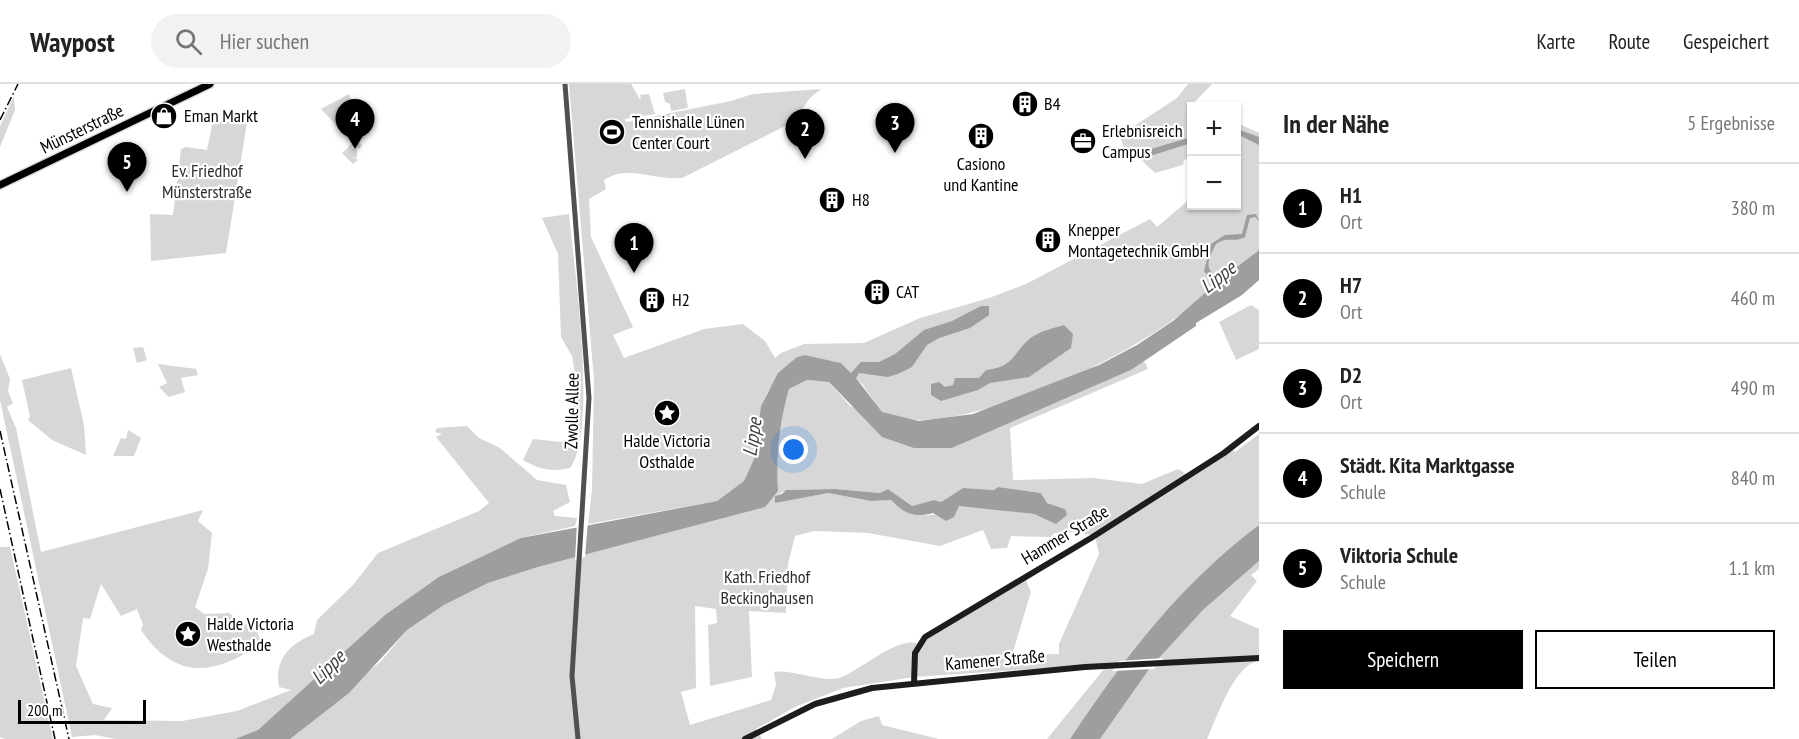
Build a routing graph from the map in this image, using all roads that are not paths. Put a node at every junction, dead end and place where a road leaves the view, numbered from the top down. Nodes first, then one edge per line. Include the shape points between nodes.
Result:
1 (210, 84) edge
2 (565, 84) edge
3 (0, 185) edge
4 (1259, 426) edge
5 (1259, 658) edge
6 (914, 682) junction
7 (578, 739) edge
8 (745, 739) edge

1 - 3 main road, Münsterstraße
2 - 7 street, Zwolle Allee via 588,386 572,693
4 - 6 main road, Hammer Straße via 1224,453 1091,538 925,636 915,653
5 - 6 main road, Kamener Straße
6 - 8 main road, Kamener Straße via 830,698

